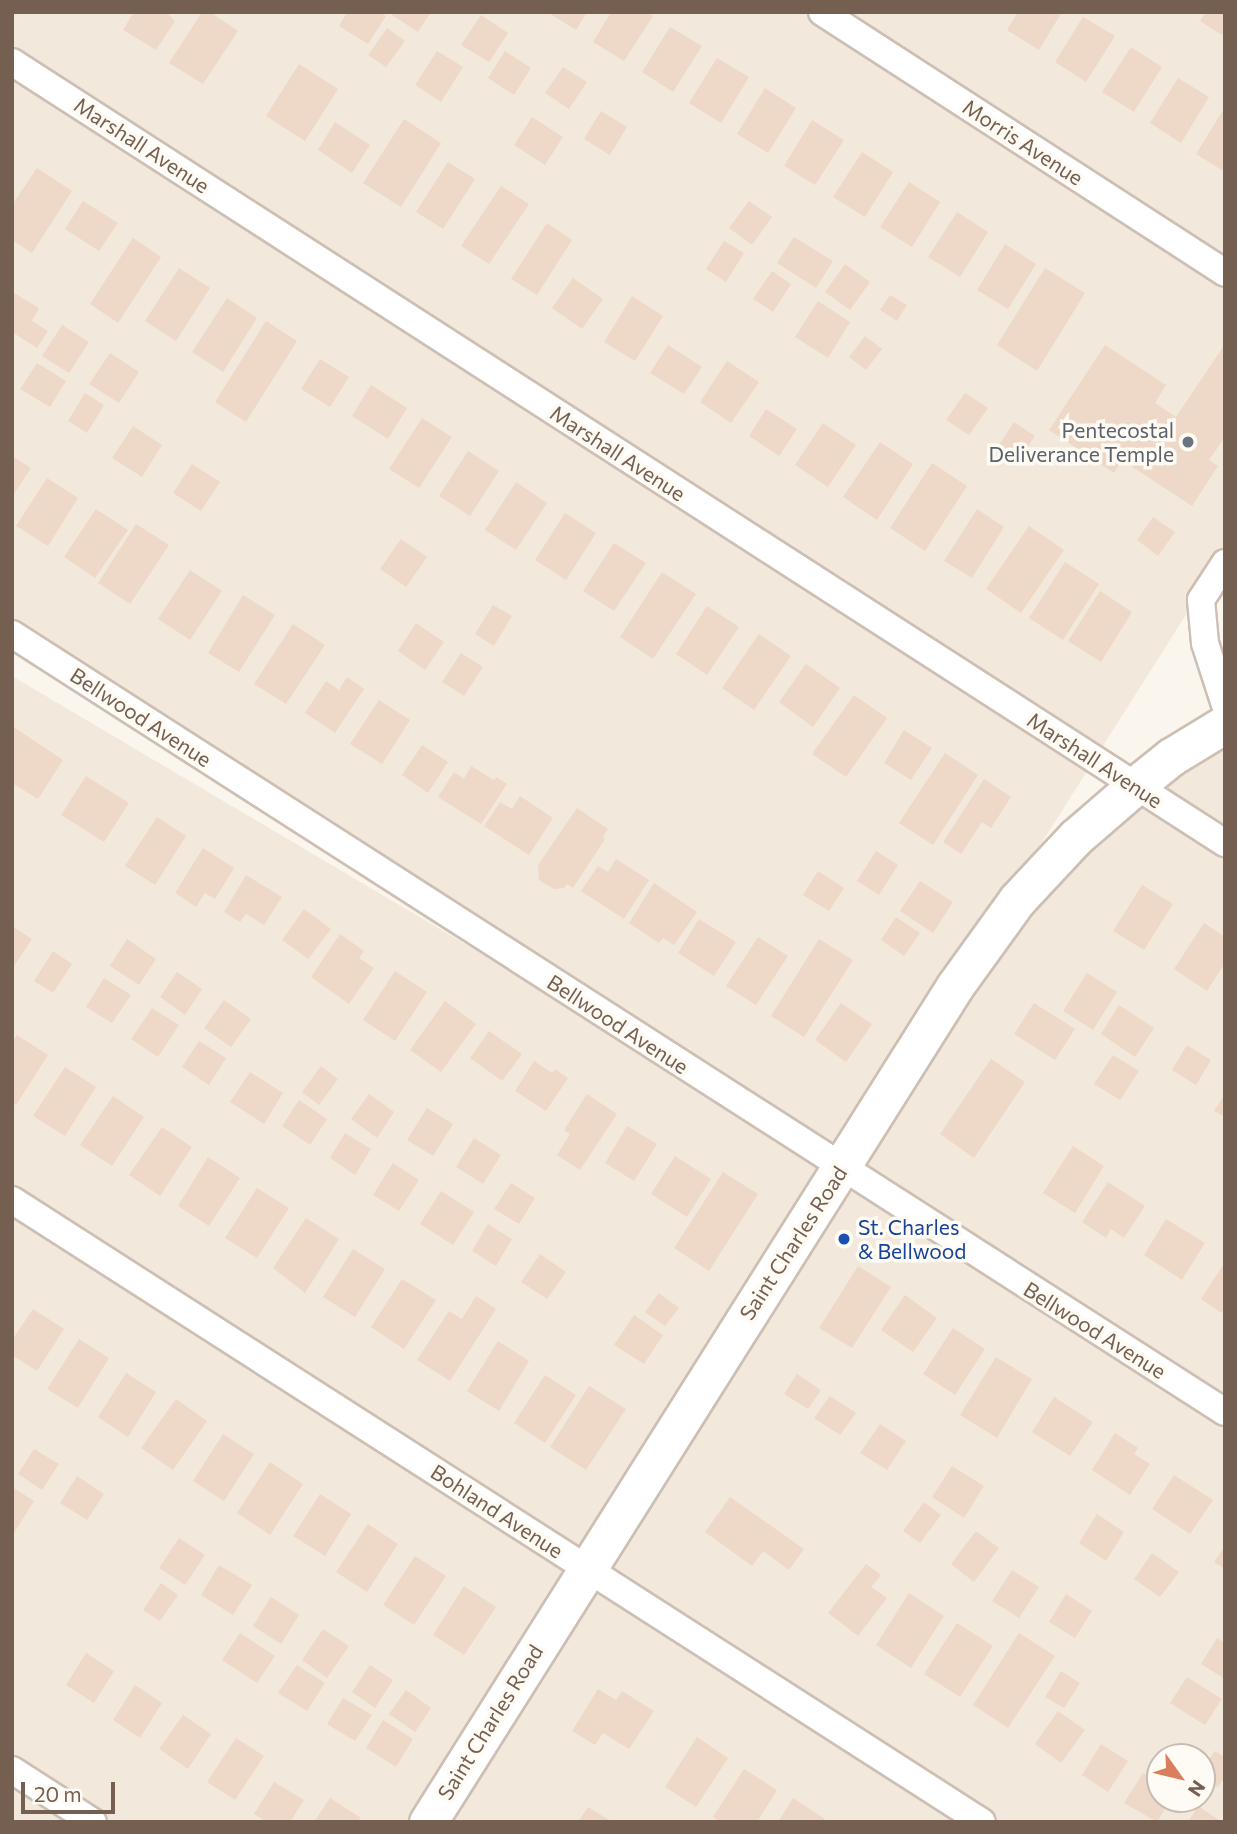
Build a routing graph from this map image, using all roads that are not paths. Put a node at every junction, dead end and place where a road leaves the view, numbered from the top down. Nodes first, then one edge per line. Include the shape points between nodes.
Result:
1 (822, 12) edge
2 (12, 62) edge
3 (1225, 273) edge
4 (1225, 563) edge
5 (12, 634) edge
6 (1225, 705) edge
7 (1225, 724) edge
8 (1135, 786) junction
9 (1225, 843) edge
10 (841, 1168) junction
11 (12, 1200) edge
12 (1225, 1412) edge
13 (586, 1569) junction
14 (12, 1770) edge
15 (93, 1822) edge
16 (428, 1822) edge
17 (982, 1822) edge

1 - 3 street, Morris Avenue
2 - 8 street, Marshall Avenue
4 - 6 street via 1201,600 1205,643
5 - 10 street, Bellwood Avenue
7 - 8 main road, Saint Charles Road
8 - 9 street, Marshall Avenue
8 - 10 main road, Saint Charles Road via 1076,837 1017,901 955,986
10 - 12 street, Bellwood Avenue
10 - 13 main road, Saint Charles Road
11 - 13 street, Bohland Avenue
13 - 16 main road, Saint Charles Road
13 - 17 street, Bohland Avenue
14 - 15 street

